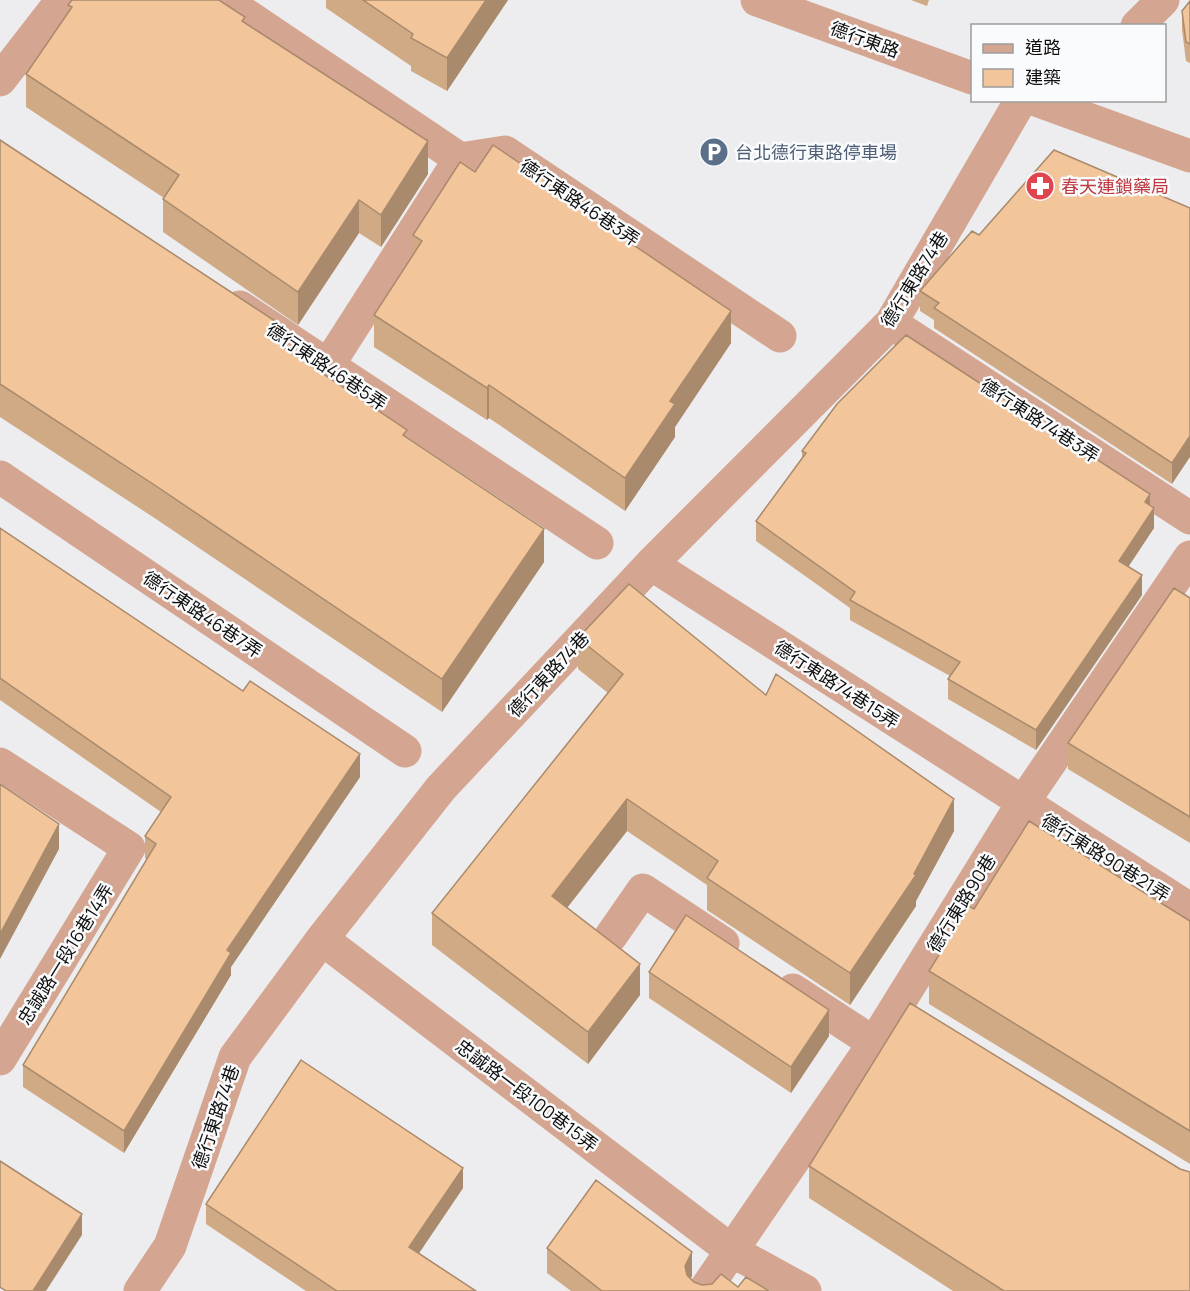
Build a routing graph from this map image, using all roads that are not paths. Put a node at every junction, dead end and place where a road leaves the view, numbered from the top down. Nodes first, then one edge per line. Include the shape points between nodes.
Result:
1 (225, 0) edge
2 (757, 0) edge
3 (1163, 0) edge
4 (53, 3) edge
5 (1139, 24) edge
6 (971, 78) edge
7 (0, 80) edge
8 (1020, 102) edge
9 (1050, 103) edge
10 (1190, 156) edge
11 (460, 159) junction
12 (219, 294) edge
13 (891, 323) junction
14 (780, 336) dead end
15 (327, 366) junction
16 (0, 477) edge
17 (1190, 518) edge
18 (597, 543) dead end
19 (1190, 557) edge
20 (651, 564) junction
21 (1179, 598) edge
22 (405, 751) dead end
23 (0, 765) edge
24 (1022, 804) junction
25 (1190, 909) edge
26 (610, 936) dead end
27 (322, 939) junction
28 (897, 1006) junction
29 (927, 1024) edge
30 (874, 1043) junction
31 (0, 1059) edge
32 (732, 1251) junction
33 (140, 1291) edge
34 (704, 1291) edge
35 (805, 1291) edge

1 - 11 street
2 - 6 street, 德行東路
3 - 5 street
4 - 7 street
8 - 13 street, 德行東路74巷
9 - 10 street
11 - 14 street, 德行東路46巷3弄 via 505,152
11 - 15 street
12 - 15 street, 德行東路46巷5弄
13 - 17 street, 德行東路74巷3弄
13 - 20 street, 德行東路74巷
15 - 18 street, 德行東路46巷5弄
16 - 22 street, 德行東路46巷7弄
19 - 21 street, 德行東路90巷
20 - 24 street, 德行東路74巷15弄
20 - 27 street, 德行東路74巷 via 441,788
21 - 24 street, 德行東路90巷
23 - 31 street, 忠誠路一段16巷14弄 via 129,848
24 - 25 street, 德行東路90巷21弄
24 - 28 street, 德行東路90巷
26 - 30 street via 644,890
27 - 32 street, 忠誠路一段100巷15弄
27 - 33 street, 德行東路74巷 via 235,1057 170,1246
28 - 29 street
28 - 30 street, 德行東路90巷
30 - 32 street, 德行東路90巷
32 - 34 street, 德行東路90巷
32 - 35 street, 忠誠路一段100巷15弄

